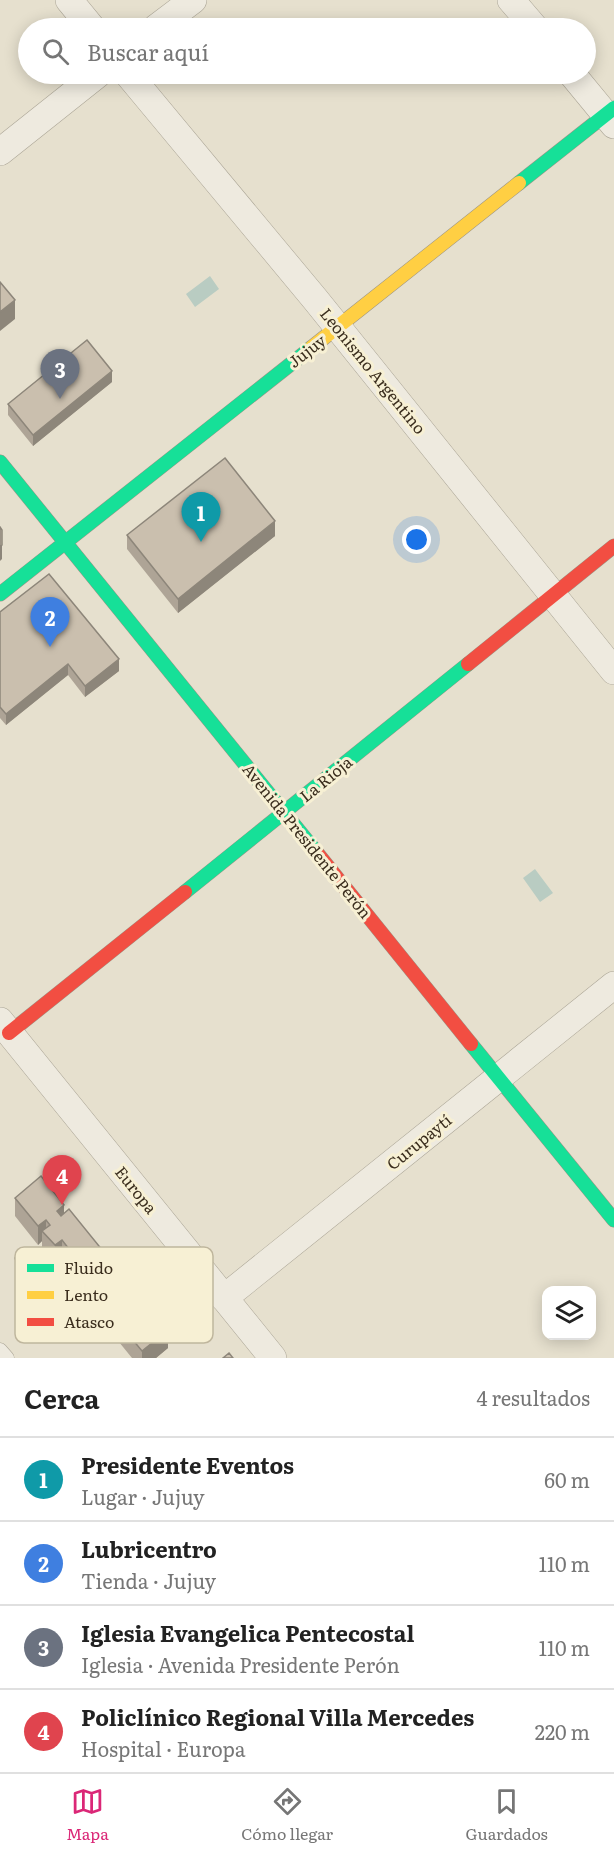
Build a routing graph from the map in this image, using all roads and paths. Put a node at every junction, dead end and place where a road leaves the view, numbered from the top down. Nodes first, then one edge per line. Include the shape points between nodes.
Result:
1 (69, 0) edge
2 (193, 0) edge
3 (511, 0) edge
4 (84, 18) edge
5 (169, 18) edge
6 (526, 18) edge
7 (85, 84) edge
8 (136, 84) edge
9 (581, 84) edge
10 (611, 116) edge
11 (0, 152) edge
12 (338, 326) junction
13 (0, 462) edge
14 (65, 543) junction
15 (614, 546) edge
16 (0, 594) edge
17 (552, 595) junction
18 (614, 671) edge
19 (285, 813) junction
20 (614, 985) edge
21 (5, 1027) edge
22 (499, 1078) junction
23 (614, 1220) edge
24 (183, 1247) edge
25 (213, 1284) edge
26 (224, 1298) junction
27 (0, 1350) edge
28 (7, 1358) edge
29 (273, 1358) edge

1 - 4 street
2 - 5 street
3 - 6 street
7 - 11 street
8 - 12 street, Leonismo Argentino
9 - 10 street
10 - 12 street, Jujuy
12 - 14 street, Jujuy
12 - 17 street, Leonismo Argentino
13 - 14 street, Avenida Presidente Perón
14 - 16 street, Jujuy
14 - 19 street, Avenida Presidente Perón
15 - 17 street, La Rioja
17 - 18 street, Leonismo Argentino
17 - 19 street, La Rioja
19 - 21 street, La Rioja
19 - 22 street, Avenida Presidente Perón
20 - 22 street, Curupaytí
21 - 24 street, Europa
22 - 23 street, Avenida Presidente Perón
22 - 26 street, Curupaytí
25 - 26 street, Europa
26 - 29 street, Europa
27 - 28 lane

